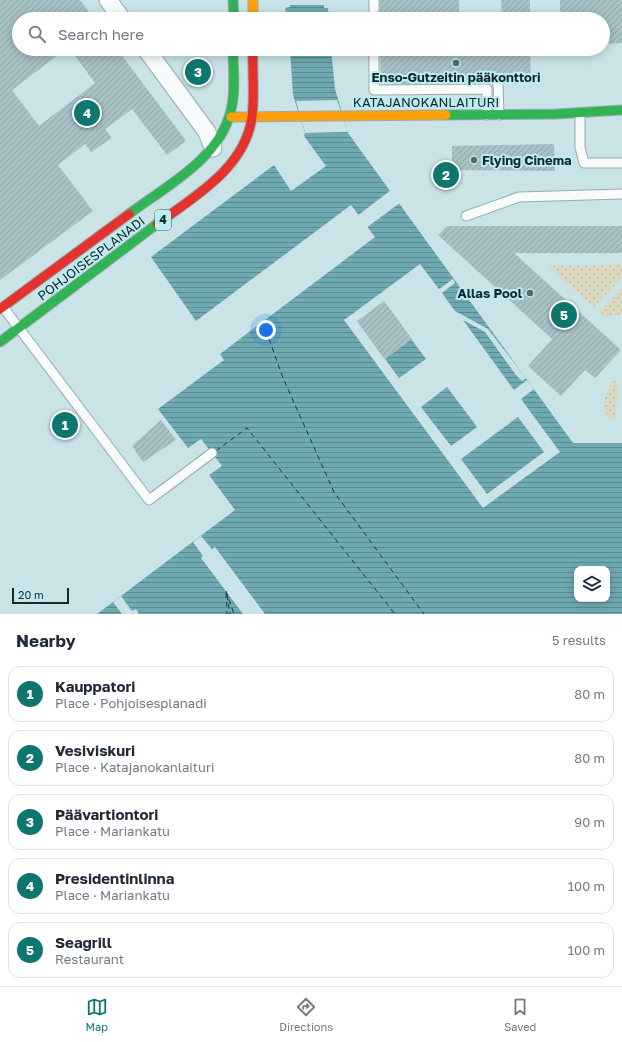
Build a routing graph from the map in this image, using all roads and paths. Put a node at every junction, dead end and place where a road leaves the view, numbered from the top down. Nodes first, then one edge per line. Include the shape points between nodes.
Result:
1 (108, 0) edge
2 (233, 0) edge
3 (253, 0) edge
4 (374, 0) edge
5 (117, 12) edge
6 (234, 12) edge
7 (253, 12) edge
8 (374, 12) edge
9 (151, 56) edge
10 (234, 56) edge
11 (253, 56) edge
12 (374, 56) edge
13 (498, 84) dead end
14 (622, 110) edge
15 (580, 114) junction
16 (487, 115) junction
17 (499, 115) junction
18 (252, 117) junction
19 (230, 118) junction
20 (213, 148) junction
21 (622, 163) edge
22 (622, 194) edge
23 (466, 216) dead end
24 (1, 308) edge
25 (6, 334) edge
26 (212, 453) dead end

1 - 5 street
2 - 6 main road
3 - 7 main road
4 - 8 lane
9 - 20 street via 208,132
10 - 19 main road, POHJOISESPLANADI
11 - 18 main road, 4
12 - 16 lane via 374,90 487,89
13 - 17 lane
14 - 15 main road, KATAJANOKANLAITURI
15 - 17 main road, KATAJANOKANLAITURI
15 - 21 lane via 580,147 584,163
16 - 17 main road, KATAJANOKANLAITURI
16 - 18 main road, KATAJANOKANLAITURI
18 - 19 main road, KATAJANOKANLAITURI
18 - 25 main road, POHJOISESPLANADI / 4 via 246,137 232,163 217,180
19 - 20 main road, POHJOISESPLANADI via 223,135
20 - 24 main road, POHJOISESPLANADI via 202,160
22 - 23 lane via 519,197
24 - 25 lane
25 - 26 lane via 148,500

